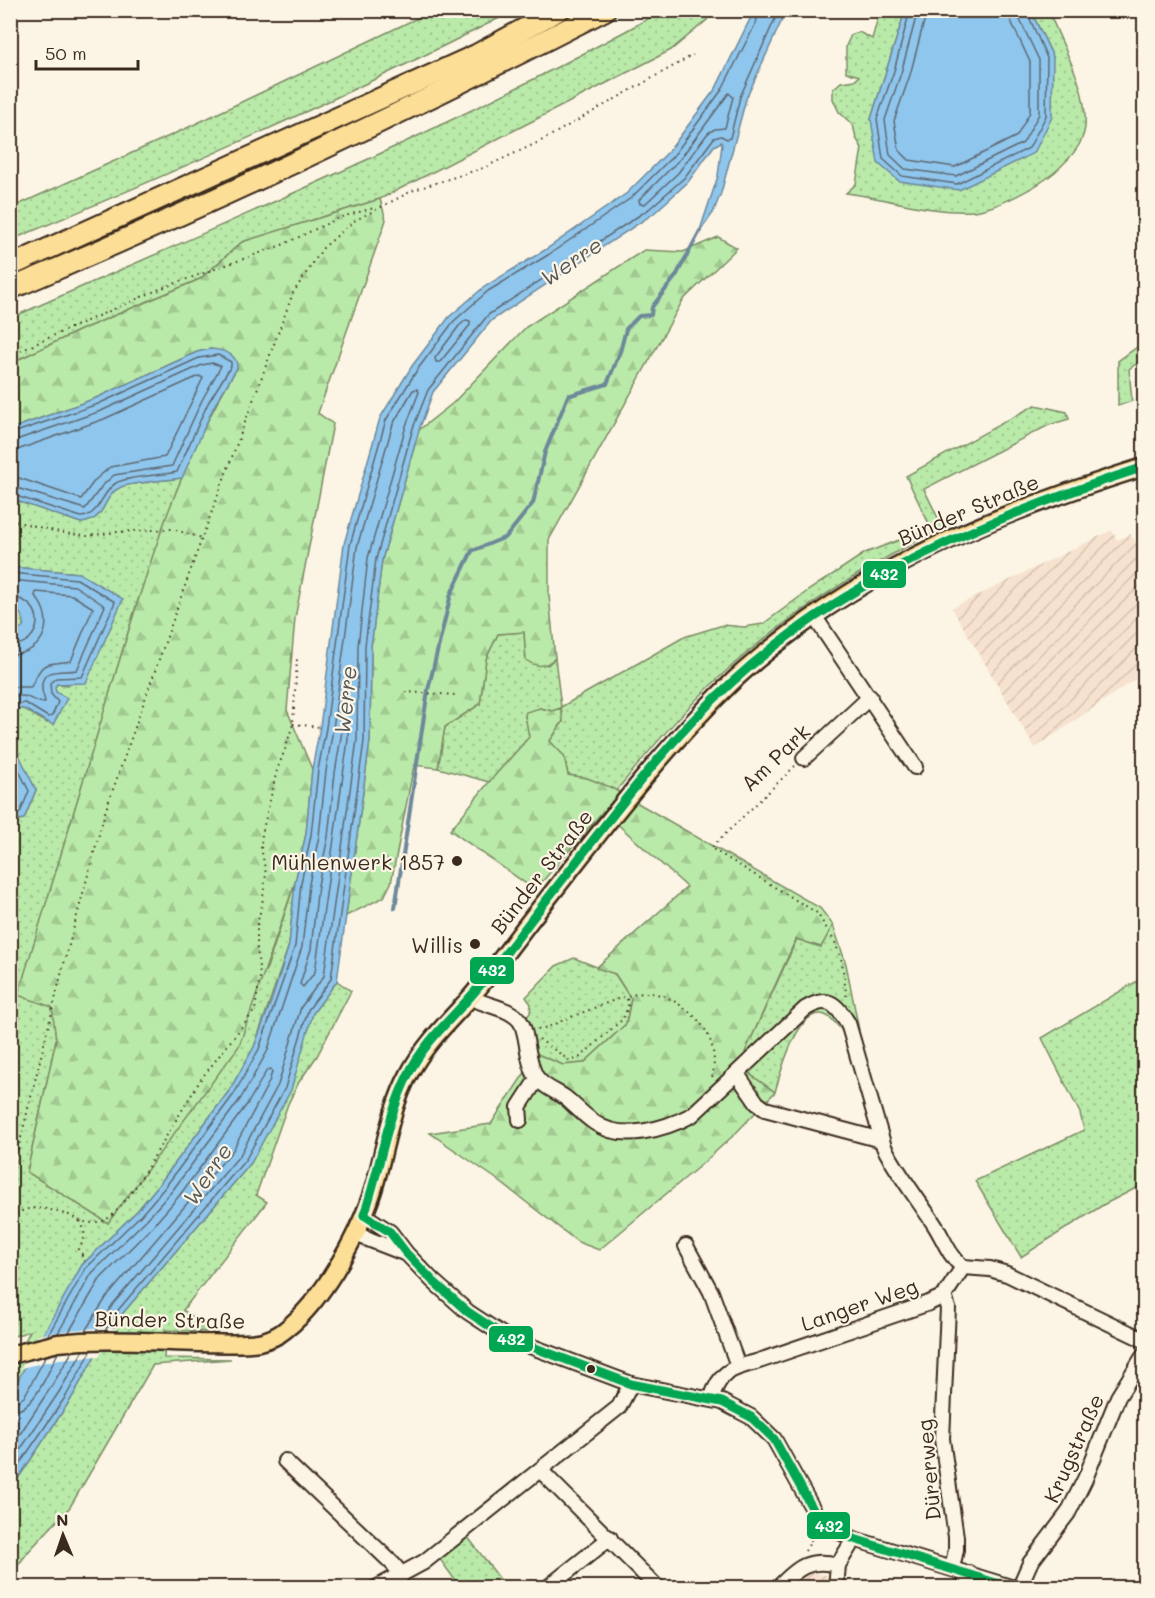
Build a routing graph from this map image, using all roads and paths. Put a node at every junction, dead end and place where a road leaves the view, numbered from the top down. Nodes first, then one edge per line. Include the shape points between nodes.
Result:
1 (559, 10) edge
2 (605, 10) edge
3 (693, 55) dead end
4 (377, 208) junction
5 (10, 266) edge
6 (10, 289) edge
7 (10, 356) edge
8 (1144, 467) edge
9 (10, 520) edge
10 (202, 538) junction
11 (814, 616) junction
12 (297, 659) dead end
13 (405, 692) dead end
14 (456, 695) dead end
15 (870, 697) junction
16 (292, 724) junction
17 (320, 727) dead end
18 (804, 758) joint
19 (915, 767) dead end
20 (470, 997) junction
21 (627, 997) junction
22 (848, 1023) junction
23 (524, 1029) junction
24 (737, 1074) junction
25 (537, 1079) junction
26 (716, 1095) junction
27 (520, 1120) dead end
28 (881, 1140) junction
29 (10, 1172) edge
30 (10, 1215) edge
31 (364, 1215) junction
32 (80, 1221) junction
33 (355, 1234) junction
34 (687, 1246) dead end
35 (406, 1253) junction
36 (86, 1263) dead end
37 (963, 1267) junction
38 (944, 1296) junction
39 (1144, 1340) edge
40 (10, 1355) edge
41 (1144, 1355) edge
42 (738, 1366) junction
43 (632, 1384) junction
44 (711, 1399) junction
45 (285, 1461) dead end
46 (540, 1470) junction
47 (810, 1523) dead end
48 (610, 1538) junction
49 (854, 1539) junction
50 (838, 1565) junction
51 (952, 1568) junction
52 (794, 1571) junction
53 (969, 1573) junction
54 (402, 1575) junction
55 (376, 1587) edge
56 (548, 1587) edge
57 (658, 1587) edge
58 (778, 1587) edge
59 (836, 1587) edge
60 (963, 1587) edge
61 (1014, 1587) edge
62 (1019, 1587) edge

1 - 5 highway via 476,55
2 - 6 highway via 256,181
3 - 4 path via 540,141 483,168 414,190
4 - 7 path via 340,217 282,245 162,288
4 - 10 path via 354,221 324,248 293,292
8 - 11 main road, Bünder Straße via 1018,509 960,534 858,587
9 - 10 path via 87,536 172,529
10 - 29 path via 105,812
11 - 15 street
11 - 20 main road, Bünder Straße via 731,683 679,737
12 - 16 path
13 - 14 path
15 - 18 street, Am Park
15 - 19 street
16 - 17 path
16 - 32 path via 262,834 266,874 257,924 260,977 255,1010 201,1079 124,1204 104,1221
18 - 22 path, Am Park via 711,848 817,913 842,962
20 - 23 street via 511,1013
20 - 31 main road, Bünder Straße via 410,1071 392,1114
21 - 23 path via 542,1029
21 - 23 path via 623,1020 579,1058 570,1061
21 - 26 path via 647,993 665,996 687,1009 703,1026 712,1045 715,1066 711,1084
22 - 24 street via 837,1006 827,1001 814,1003
22 - 28 street
23 - 25 street via 526,1050
24 - 26 street
24 - 28 street via 765,1108
25 - 26 street via 596,1124 615,1132 673,1125
25 - 27 street via 519,1107
28 - 37 street via 953,1259
30 - 32 path via 31,1208 47,1209
31 - 33 main road, Bünder Straße
31 - 35 street via 390,1232
32 - 36 path via 84,1230 78,1249
33 - 35 street
33 - 40 main road, Bünder Straße via 338,1266 304,1313 270,1339 240,1344 81,1341
34 - 42 street via 711,1292
35 - 43 street via 485,1324 534,1348
37 - 38 street, Langer Weg
37 - 39 street via 1007,1274
38 - 42 street, Langer Weg
38 - 51 street, Dürerweg via 948,1308 942,1439 956,1537
41 - 62 street, Krugstraße via 1119,1397 1068,1513 1030,1563
42 - 44 street, Langer Weg via 720,1379
43 - 44 street
43 - 46 street via 620,1407
44 - 49 street via 733,1407 762,1426 774,1439 815,1513 831,1528
45 - 54 street
46 - 48 street
46 - 54 street
47 - 52 path via 811,1541 789,1566
48 - 56 street
48 - 57 street
49 - 50 street
49 - 51 street
50 - 52 street via 815,1562
50 - 59 street
51 - 53 street
52 - 58 street
53 - 60 street
53 - 61 street
54 - 55 street

